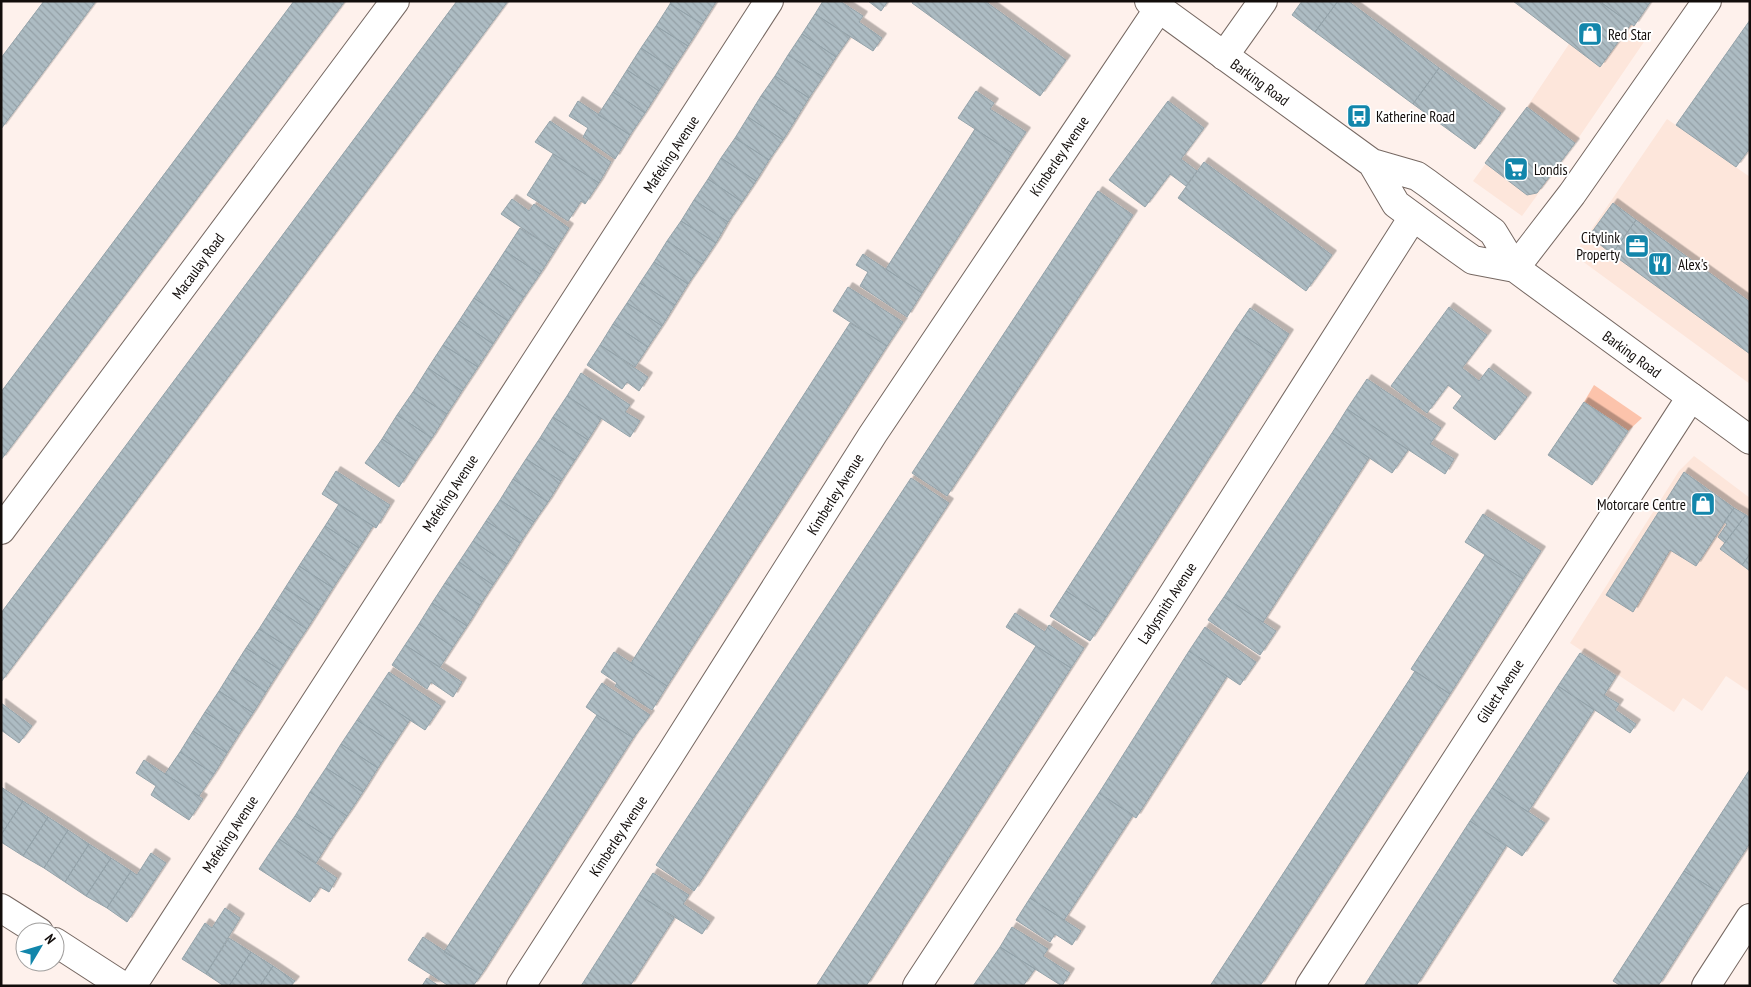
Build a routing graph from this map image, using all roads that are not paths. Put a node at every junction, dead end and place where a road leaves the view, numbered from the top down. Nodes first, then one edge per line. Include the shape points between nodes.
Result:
1 (395, 1) edge
2 (769, 1) edge
3 (1263, 1) edge
4 (1707, 1) edge
5 (1154, 5) edge
6 (1224, 56) junction
7 (1372, 163) junction
8 (1413, 216) junction
9 (1515, 268) junction
10 (1691, 397) junction
11 (1750, 440) edge
12 (1, 530) edge
13 (1, 908) edge
14 (1750, 918) edge
15 (23, 922) edge
16 (65, 948) edge
17 (123, 986) edge
18 (132, 986) edge
19 (521, 986) edge
20 (918, 986) edge
21 (1310, 986) edge
22 (1706, 986) edge

1 - 12 street, Macaulay Road
2 - 18 street, Mafeking Avenue
3 - 6 street
4 - 9 street via 1572,194
5 - 6 street, Barking Road
5 - 19 street, Kimberley Avenue via 873,434
6 - 7 street, Barking Road
7 - 8 street, Barking Road via 1396,204
7 - 9 street, Barking Road via 1417,176 1427,183 1493,232
8 - 9 street, Barking Road via 1473,260
8 - 20 street, Ladysmith Avenue via 1163,610
9 - 10 street, Barking Road
10 - 11 street, Barking Road
10 - 21 street, Gillett Avenue
13 - 15 street
14 - 22 street
16 - 17 street

